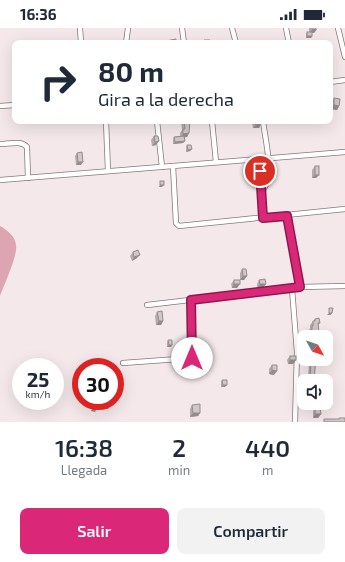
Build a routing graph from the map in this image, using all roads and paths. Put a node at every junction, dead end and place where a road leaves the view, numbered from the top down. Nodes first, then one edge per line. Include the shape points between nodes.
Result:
1 (80, 28) edge
2 (128, 28) edge
3 (182, 28) edge
4 (232, 28) edge
5 (286, 28) edge
6 (338, 28) edge
7 (81, 40) edge
8 (126, 40) edge
9 (184, 40) edge
10 (235, 40) edge
11 (288, 40) edge
12 (345, 57) edge
13 (345, 80) edge
14 (333, 82) edge
15 (12, 105) edge
16 (0, 106) edge
17 (106, 124) edge
18 (157, 124) edge
19 (212, 124) edge
20 (263, 124) edge
21 (0, 144) edge
22 (345, 152) edge
23 (260, 159) junction
24 (268, 159) junction
25 (216, 162) junction
26 (173, 166) junction
27 (162, 167) junction
28 (108, 171) junction
29 (28, 178) junction
30 (0, 180) edge
31 (261, 193) junction
32 (345, 209) edge
33 (287, 216) junction
34 (263, 218) junction
35 (345, 286) edge
36 (300, 287) junction
37 (292, 289) junction
38 (345, 292) edge
39 (191, 300) junction
40 (147, 305) dead end
41 (124, 363) edge
42 (295, 422) edge

1 - 7 street
2 - 8 street
3 - 9 street
4 - 10 street
5 - 11 street
6 - 12 street
13 - 14 street
15 - 16 street
17 - 28 street
18 - 27 street
19 - 25 street
20 - 24 street
21 - 29 street via 19,143 27,147
22 - 24 street
23 - 24 street
23 - 25 street
23 - 31 street
24 - 31 street via 267,184
25 - 26 street
26 - 27 street
26 - 34 street via 176,223 179,226
27 - 28 street
28 - 29 street
29 - 30 street
31 - 34 street
32 - 33 street
33 - 34 street
33 - 36 street
35 - 36 street
35 - 38 street
36 - 37 street
37 - 39 street
37 - 42 street via 297,352
39 - 40 street
39 - 41 street via 192,358

